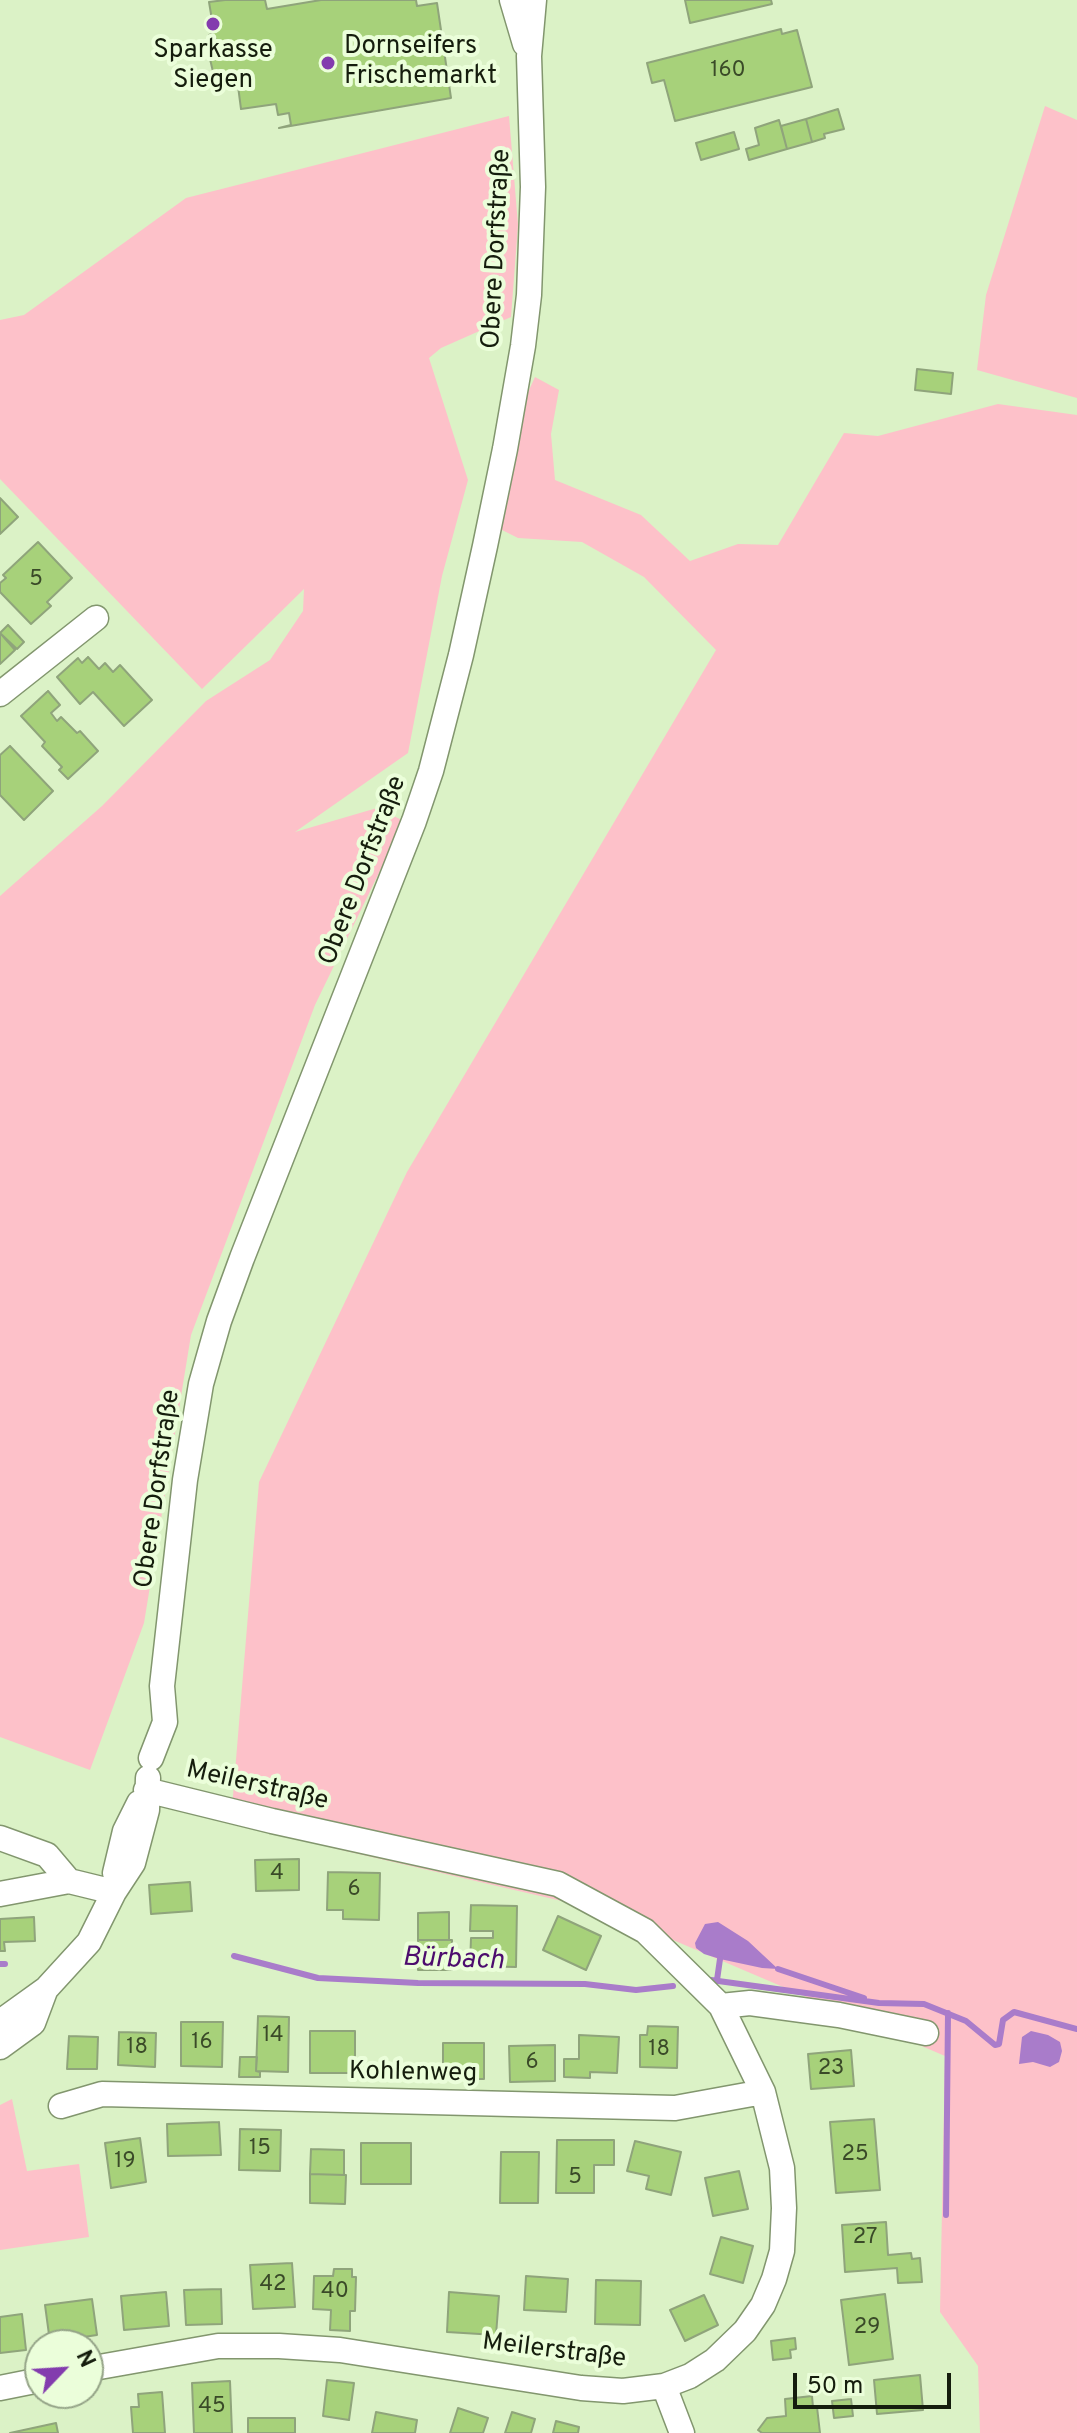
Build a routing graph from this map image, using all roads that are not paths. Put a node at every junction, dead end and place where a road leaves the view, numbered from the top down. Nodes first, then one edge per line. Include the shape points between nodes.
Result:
1 (512, 0) edge
2 (534, 0) edge
3 (529, 56) junction
4 (96, 618) dead end
5 (0, 694) edge
6 (146, 1790) junction
7 (0, 1838) edge
8 (69, 1881) junction
9 (114, 1892) junction
10 (0, 1894) edge
11 (46, 1989) junction
12 (721, 2006) junction
13 (0, 2022) edge
14 (926, 2033) dead end
15 (0, 2047) edge
16 (763, 2092) junction
17 (61, 2106) dead end
18 (104, 2366) edge
19 (24, 2383) edge
20 (664, 2386) junction
21 (0, 2388) edge
22 (682, 2433) edge

1 - 3 street, Obere Dorfstraße
2 - 3 street, Obere Dorfstraße
3 - 6 street, Obere Dorfstraße via 529,295 505,449 461,655 414,821 242,1258 201,1384 162,1686 149,1720
4 - 5 street
6 - 9 street, Obere Dorfstraße via 125,1831
6 - 12 street, Meilerstraße via 558,1884 645,1931
7 - 8 street via 47,1855
8 - 9 street
8 - 10 street
9 - 11 street, Obere Dorfstraße via 89,1942
11 - 13 street, Obere Dorfstraße
11 - 15 street, Obere Dorfstraße via 33,2023
12 - 14 street via 750,2003
12 - 16 street, Meilerstraße
16 - 17 street, Kohlenweg via 675,2108 102,2094
16 - 20 street, Meilerstraße via 783,2182 782,2251 774,2279 745,2331 715,2360
18 - 20 street, Meilerstraße via 218,2346 279,2346 340,2350 581,2388 623,2391
19 - 21 street
20 - 22 street

